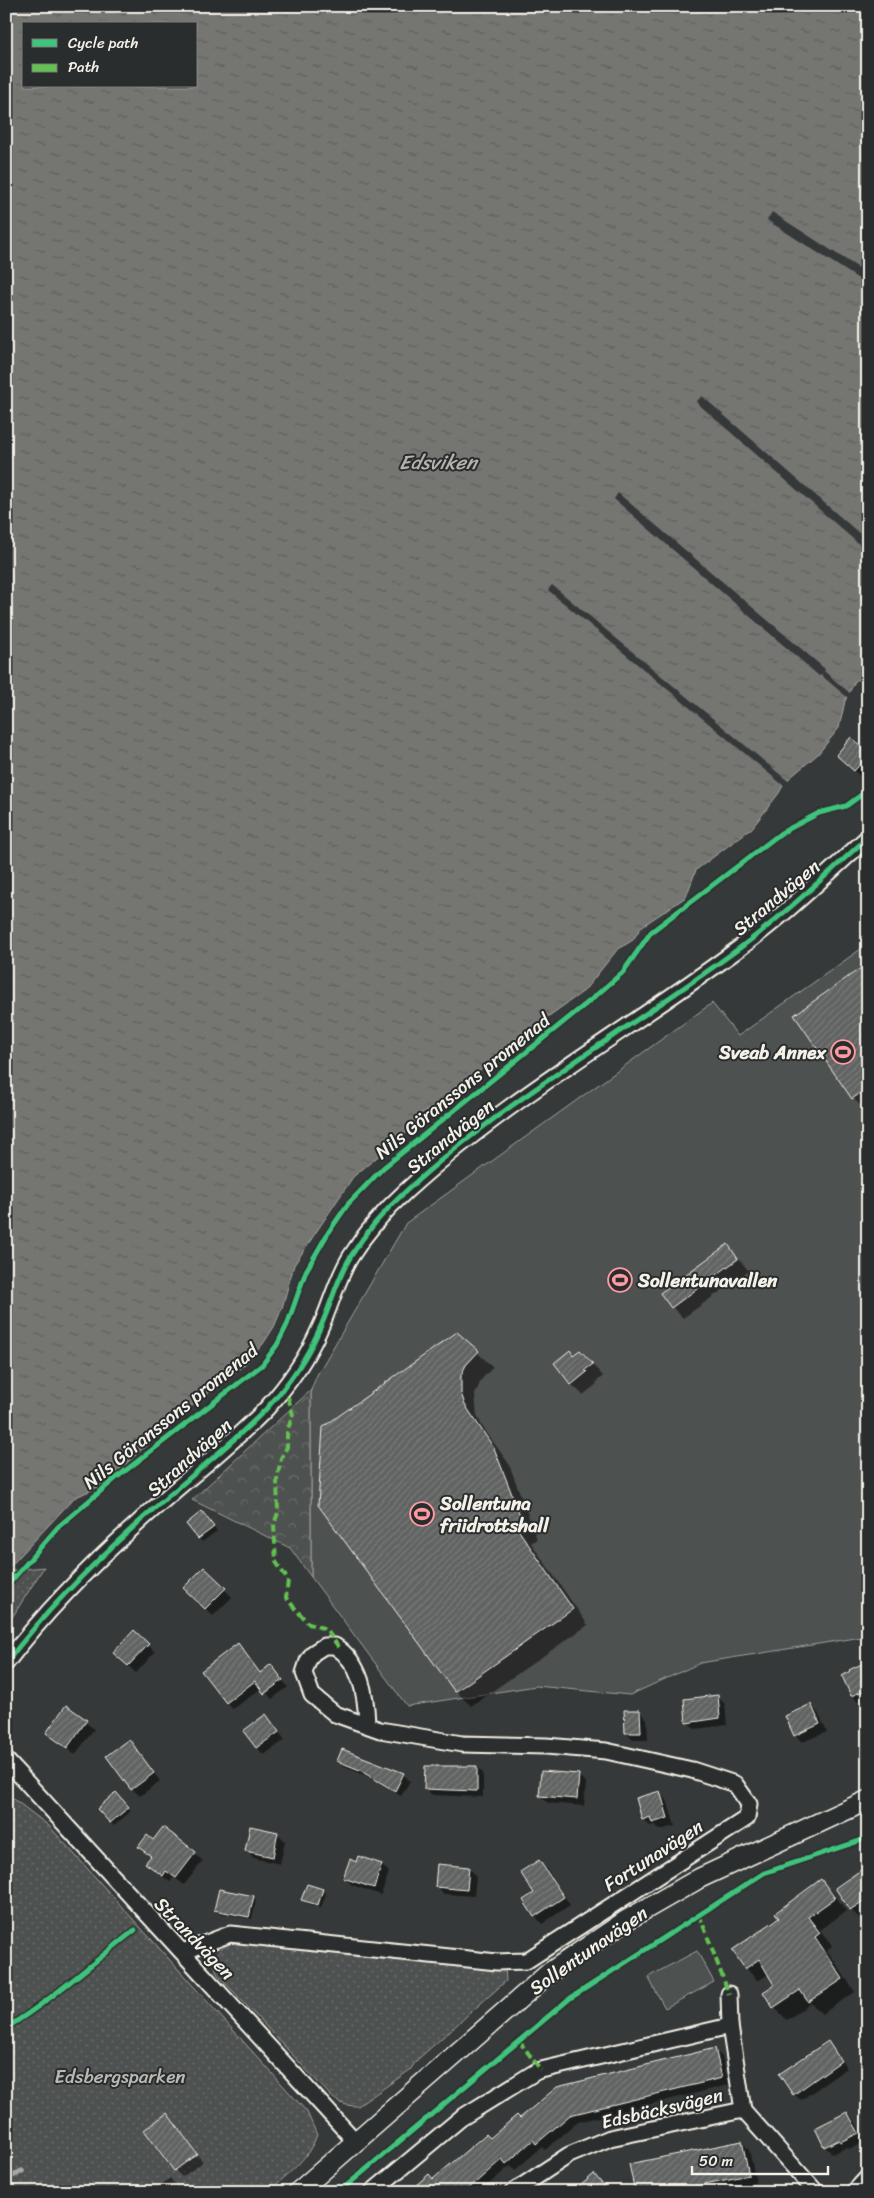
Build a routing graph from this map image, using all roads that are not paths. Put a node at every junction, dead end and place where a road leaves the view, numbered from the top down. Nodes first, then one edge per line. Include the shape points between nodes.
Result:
1 (868, 837) edge
2 (6, 1663) edge
3 (367, 1724) junction
4 (6, 1760) edge
5 (868, 1800) edge
6 (183, 1952) junction
7 (729, 1994) dead end
8 (730, 2026) junction
9 (743, 2110) junction
10 (356, 2142) junction
11 (868, 2177) edge
12 (298, 2192) edge
13 (372, 2192) edge
14 (513, 2192) edge
15 (816, 2192) edge
16 (854, 2192) edge

1 - 2 street, Strandvägen via 782,915 733,953 505,1111 404,1193 372,1226 350,1257 300,1367 266,1408 84,1574 35,1625
3 - 3 street, Fortunavägen via 364,1691 353,1664 335,1646 320,1648 308,1661 304,1673 312,1695 335,1714
3 - 6 street, Fortunavägen via 380,1730 462,1744 606,1751 692,1770 735,1784 749,1804 747,1818 526,1961 497,1962 230,1934
4 - 6 street, Strandvägen via 149,1919
5 - 10 street, Sollentunavägen via 700,1878 625,1921 550,1972
6 - 10 street, Strandvägen
7 - 8 street, Edsbäcksvägen
8 - 9 street, Edsbäcksvägen
8 - 13 street via 537,2071 461,2118
9 - 14 street, Edsbäcksvägen via 610,2138 569,2156
9 - 15 street, Edsbäcksvägen
10 - 12 street, Sollentunavägen
11 - 16 street

